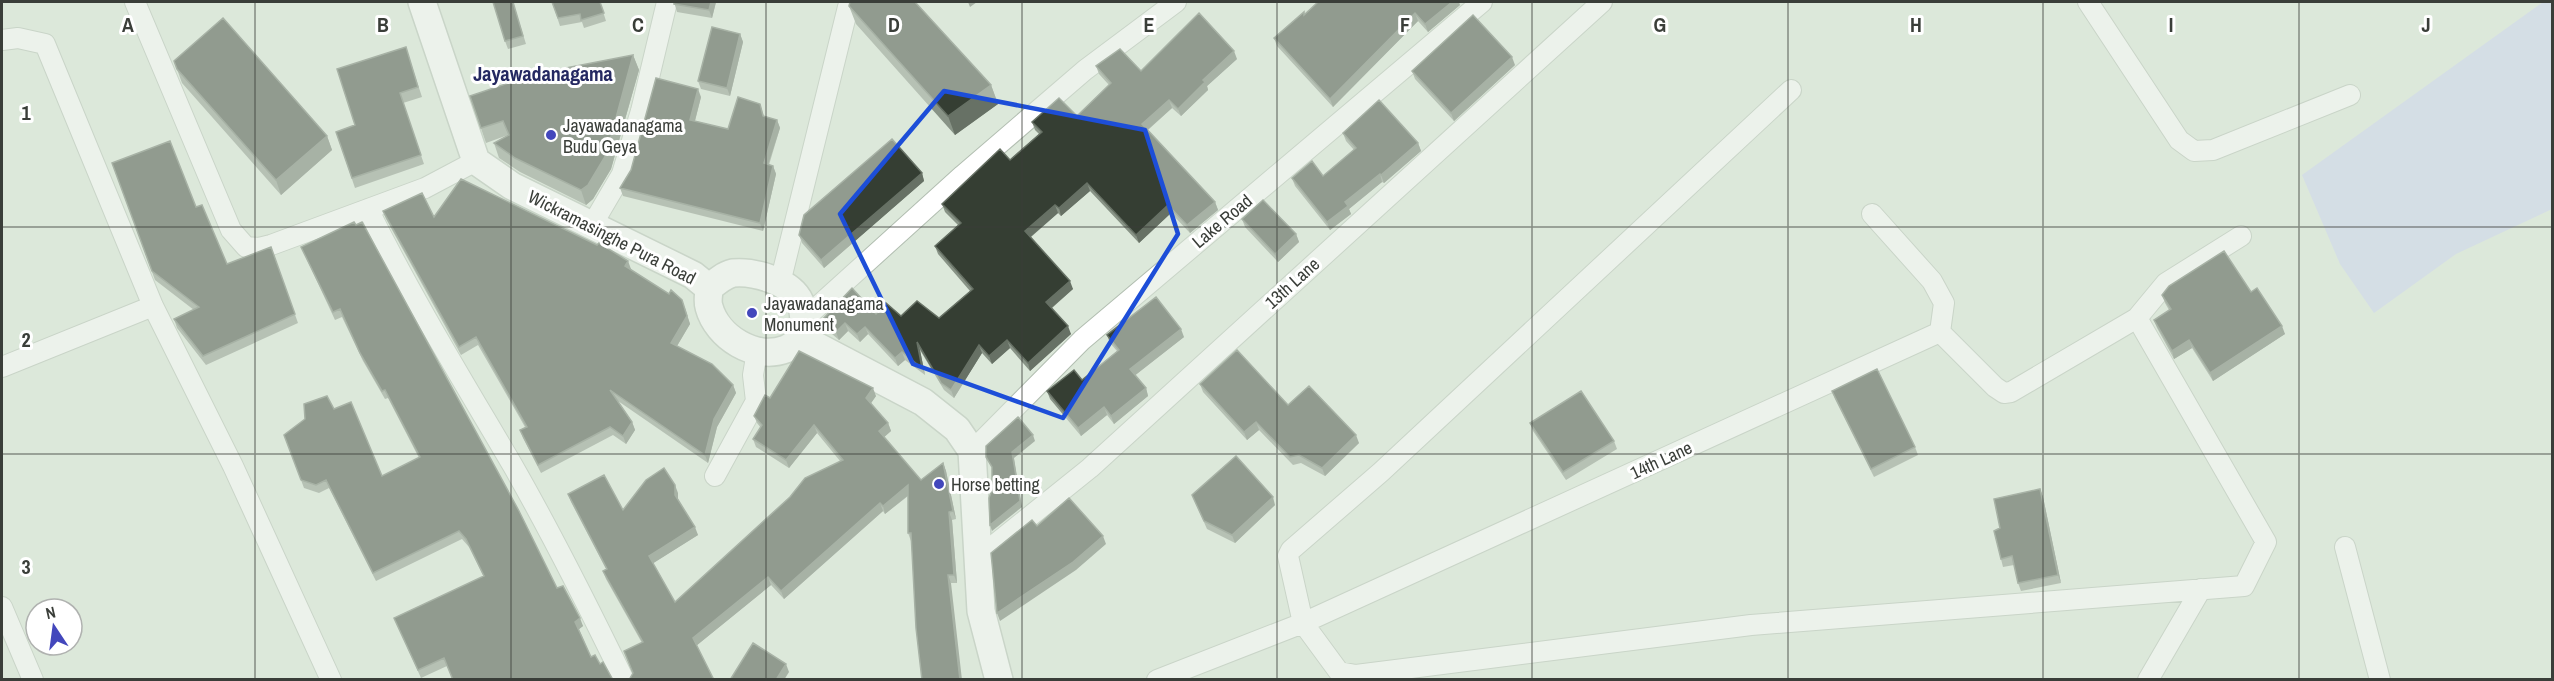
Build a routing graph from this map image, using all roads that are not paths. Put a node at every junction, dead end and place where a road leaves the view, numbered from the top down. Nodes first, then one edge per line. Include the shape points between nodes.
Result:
1 (135, 2) edge
2 (422, 2) edge
3 (667, 2) edge
4 (852, 2) edge
5 (1176, 2) edge
6 (1482, 2) edge
7 (1602, 2) edge
8 (2088, 2) edge
9 (2, 40) edge
10 (1791, 90) dead end
11 (2350, 95) dead end
12 (476, 161) junction
13 (368, 209) junction
14 (1872, 214) dead end
15 (592, 225) junction
16 (2241, 236) dead end
17 (780, 283) junction
18 (709, 288) junction
19 (153, 306) junction
20 (2138, 318) junction
21 (803, 328) junction
22 (1940, 332) junction
23 (757, 351) junction
24 (2, 367) edge
25 (972, 451) junction
26 (715, 476) dead end
27 (2345, 547) dead end
28 (978, 558) junction
29 (2200, 589) junction
30 (2, 607) edge
31 (1303, 623) junction
32 (33, 680) edge
33 (331, 680) edge
34 (624, 680) edge
35 (999, 680) edge
36 (1157, 680) edge
37 (2148, 680) edge
38 (2379, 680) edge

1 - 13 street via 231,230 246,247 271,245
2 - 12 street
3 - 15 street via 622,174
4 - 17 street
5 - 21 street via 1085,70 963,175
6 - 25 street, Lake Road via 1082,340
7 - 28 street, 13th Lane via 1089,468
8 - 11 street via 2179,140 2194,151 2213,150
9 - 19 street via 18,38 45,44
10 - 31 street via 1381,472 1291,550 1288,556
12 - 13 street via 425,188
12 - 15 street, Wickramasinghe Pura Road via 505,182
13 - 34 street via 406,286 513,467
14 - 22 street via 1932,281 1944,303
15 - 18 street, Wickramasinghe Pura Road via 693,275
16 - 20 street via 2166,283
17 - 18 street via 757,275 732,273
17 - 21 street via 799,299
18 - 23 street, Wickramasinghe Pura Road via 708,305 727,336
19 - 24 street
19 - 33 street via 233,466
20 - 22 street via 2004,393
20 - 29 street via 2266,542 2244,586
21 - 23 street via 785,349
21 - 25 street via 923,402 957,429
22 - 31 street, 14th Lane
23 - 26 street via 753,375 756,401
25 - 28 street
27 - 38 street
28 - 35 street via 984,630
29 - 31 street via 1751,625 1356,675 1340,672
29 - 37 street
30 - 32 street
31 - 36 street, 14th Lane

